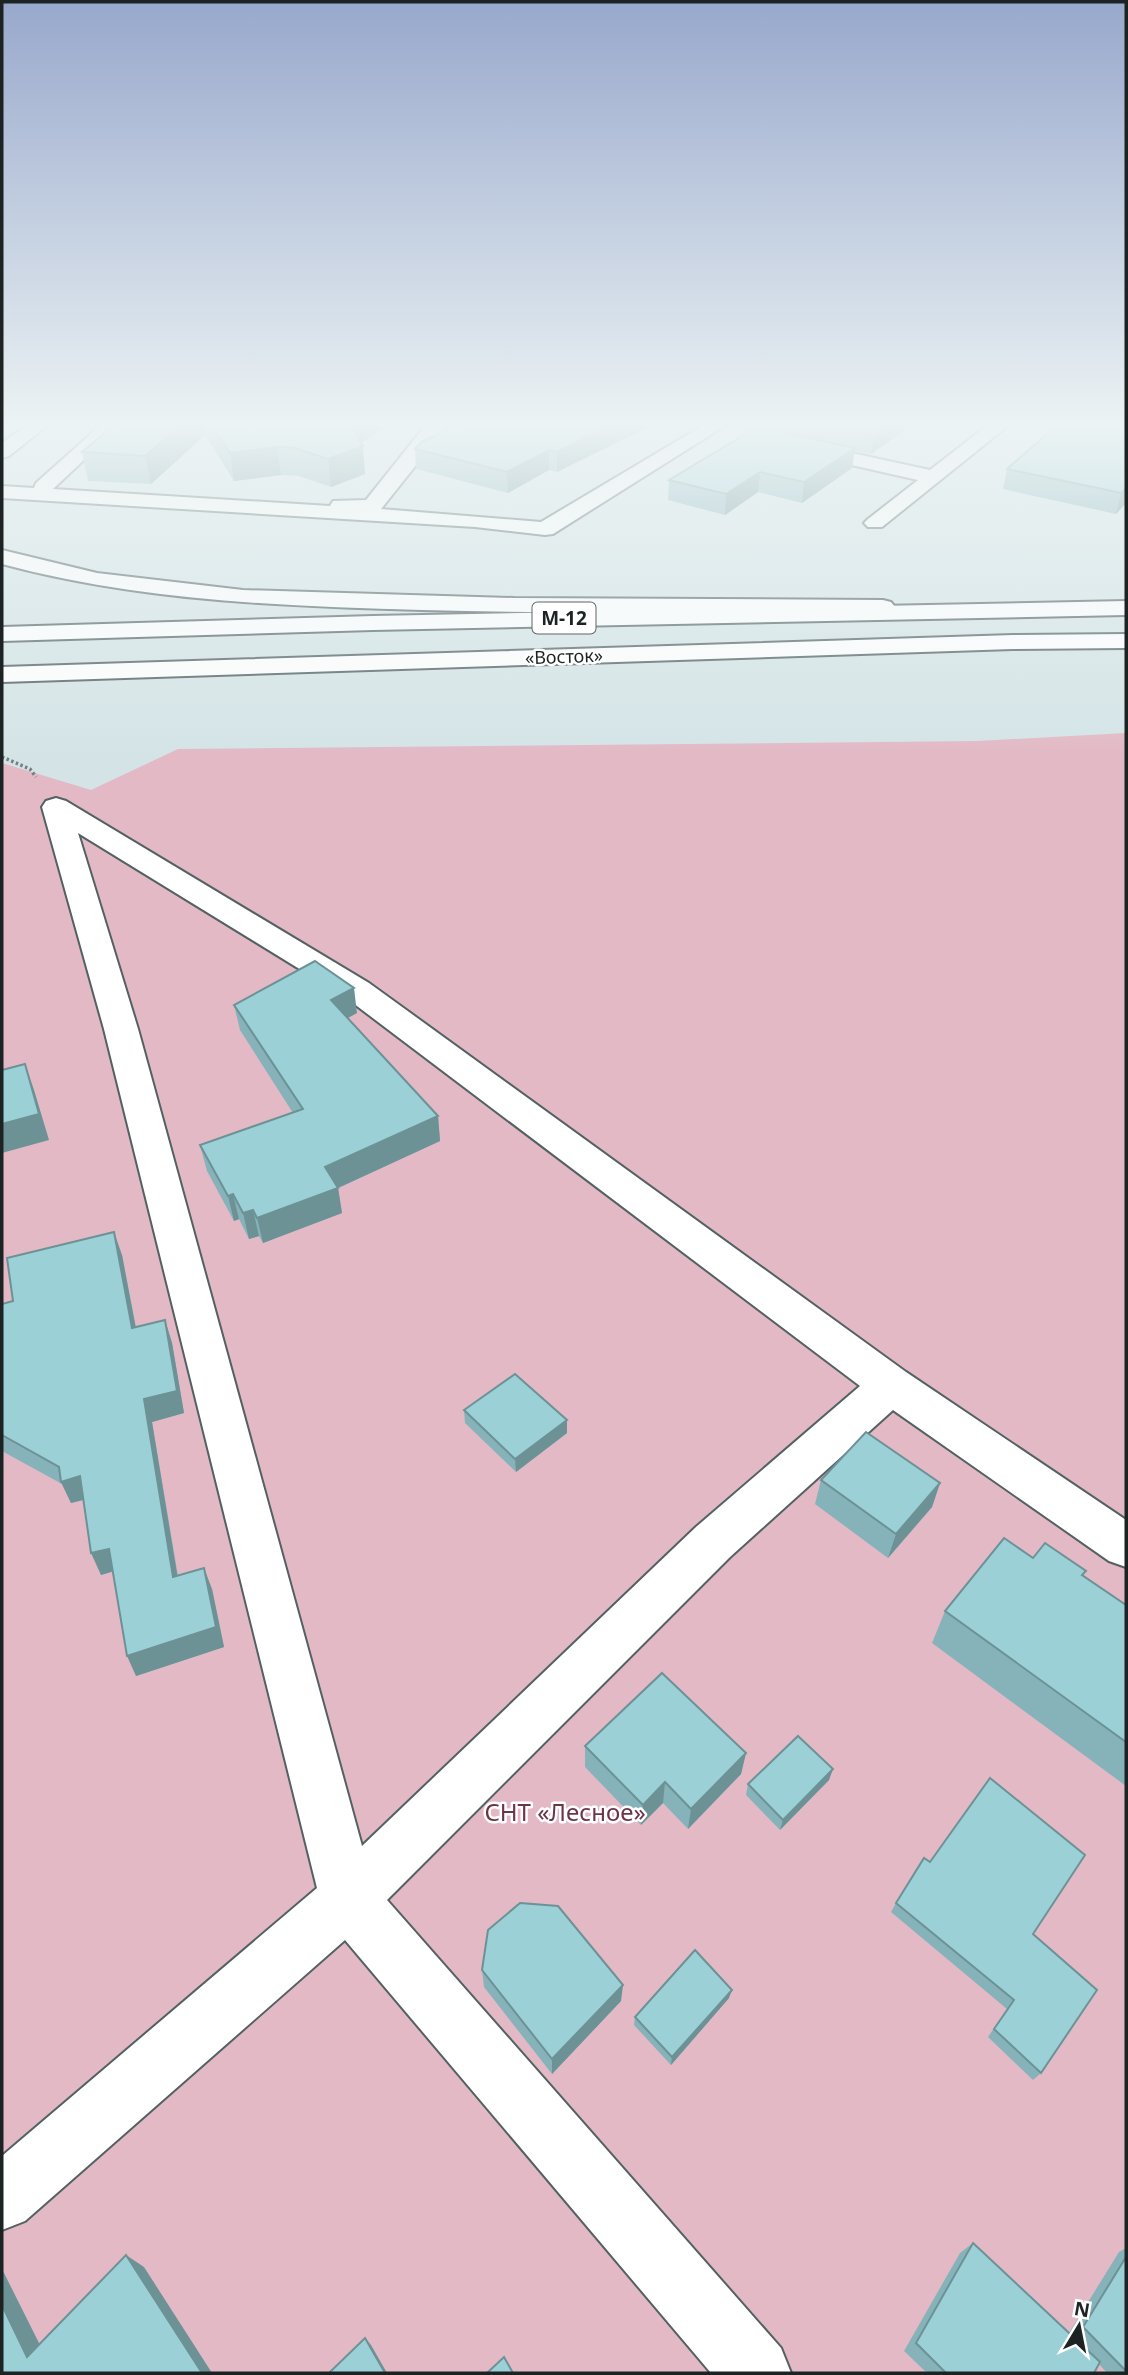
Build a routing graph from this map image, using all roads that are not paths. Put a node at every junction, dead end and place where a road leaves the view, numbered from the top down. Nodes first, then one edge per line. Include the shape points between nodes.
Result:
1 (2, 557) edge
2 (1018, 608) junction
3 (1126, 608) edge
4 (2, 634) edge
5 (1126, 641) edge
6 (2, 675) edge
7 (891, 1385) junction
8 (1126, 1546) edge
9 (348, 1899) junction
10 (2, 2198) edge
11 (757, 2373) edge

1 - 2 main road via 140,587 265,599
2 - 3 main road, «Восток» / М-12
2 - 4 main road, «Восток» / М-12
5 - 6 main road, «Восток» / М-12
7 - 8 main road
7 - 9 main road via 713,1542
7 - 9 main road via 357,990 56,807 121,1029
9 - 10 main road
9 - 11 main road

